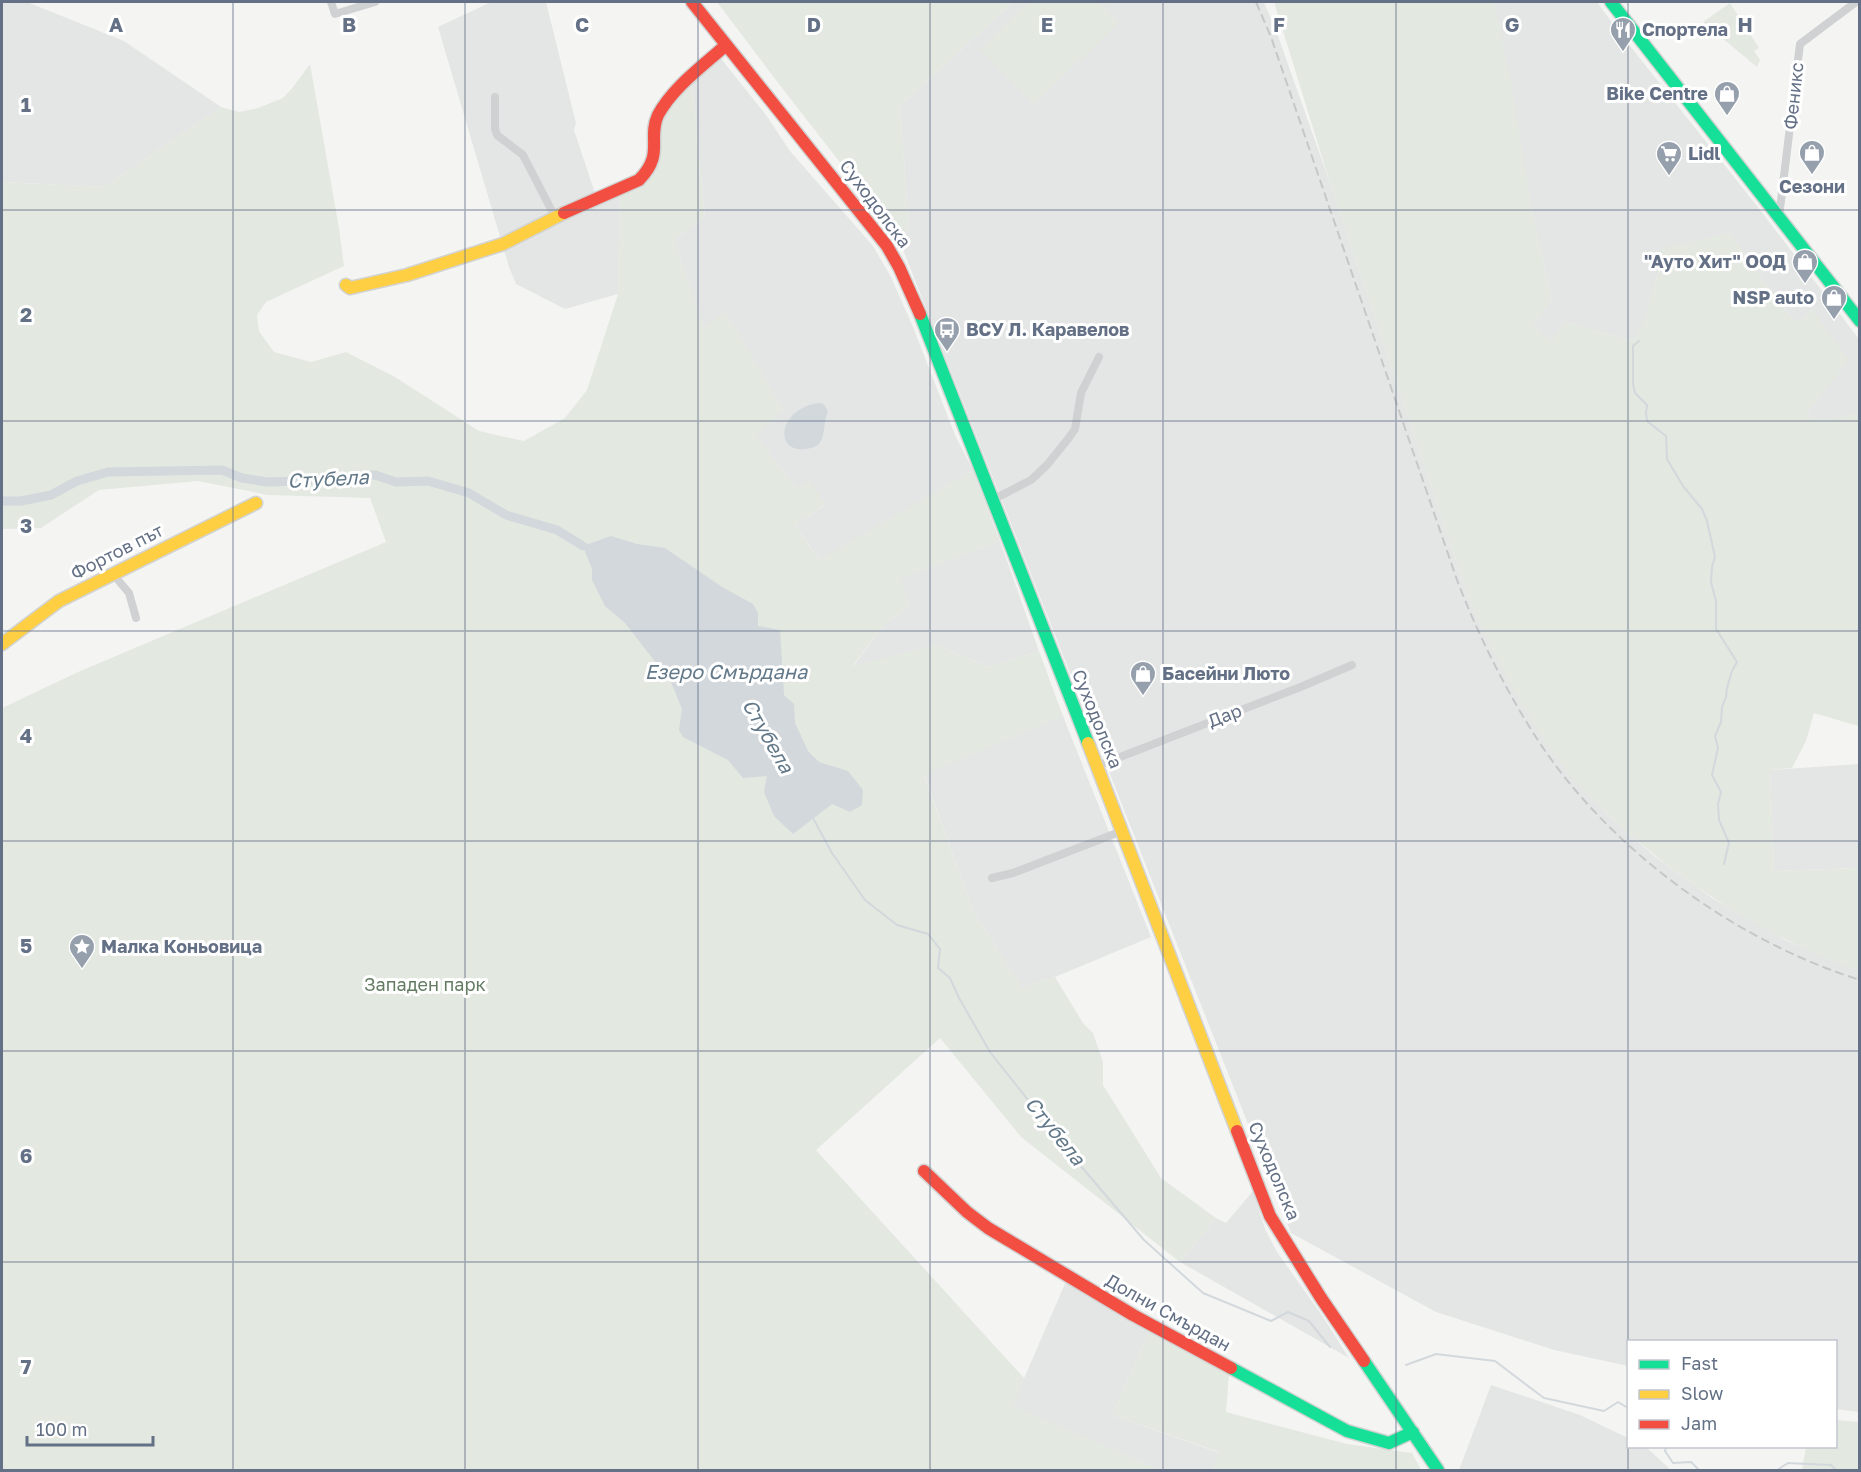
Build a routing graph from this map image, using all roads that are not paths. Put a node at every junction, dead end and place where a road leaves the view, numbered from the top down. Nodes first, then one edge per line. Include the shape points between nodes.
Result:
1 (331, 2) edge
2 (375, 2) edge
3 (692, 2) edge
4 (1611, 2) edge
5 (1856, 2) edge
6 (726, 45) junction
7 (495, 97) dead end
8 (1779, 217) junction
9 (555, 218) junction
10 (346, 285) dead end
11 (1860, 321) edge
12 (1099, 357) dead end
13 (992, 500) junction
14 (256, 503) dead end
15 (112, 573) junction
16 (136, 618) dead end
17 (2, 644) edge
18 (1352, 665) dead end
19 (1097, 766) junction
20 (1122, 831) junction
21 (992, 879) dead end
22 (924, 1171) dead end
23 (1413, 1432) junction
24 (1438, 1470) edge

1 - 2 street via 335,14
3 - 6 street, Суходолска
4 - 8 street
5 - 8 street, Феникс via 1800,44
6 - 9 street via 672,96 659,114 655,159 648,173
6 - 13 street, Суходолска via 887,246 916,306
7 - 9 street via 497,135 523,155
8 - 11 street
9 - 10 street via 503,244 470,255 407,275 350,288
12 - 13 street via 1081,393 1075,429 1068,439 1031,480
13 - 19 street, Суходолска
14 - 15 street, Фортов път
15 - 16 street via 129,593
15 - 17 street, Фортов път via 59,601
18 - 19 street, Дар
19 - 20 street, Суходолска
20 - 21 street
20 - 23 street, Суходолска via 1270,1216
22 - 23 street, Долни Смърдан via 988,1228 1068,1278 1347,1431 1389,1443
23 - 24 street, Суходолска

